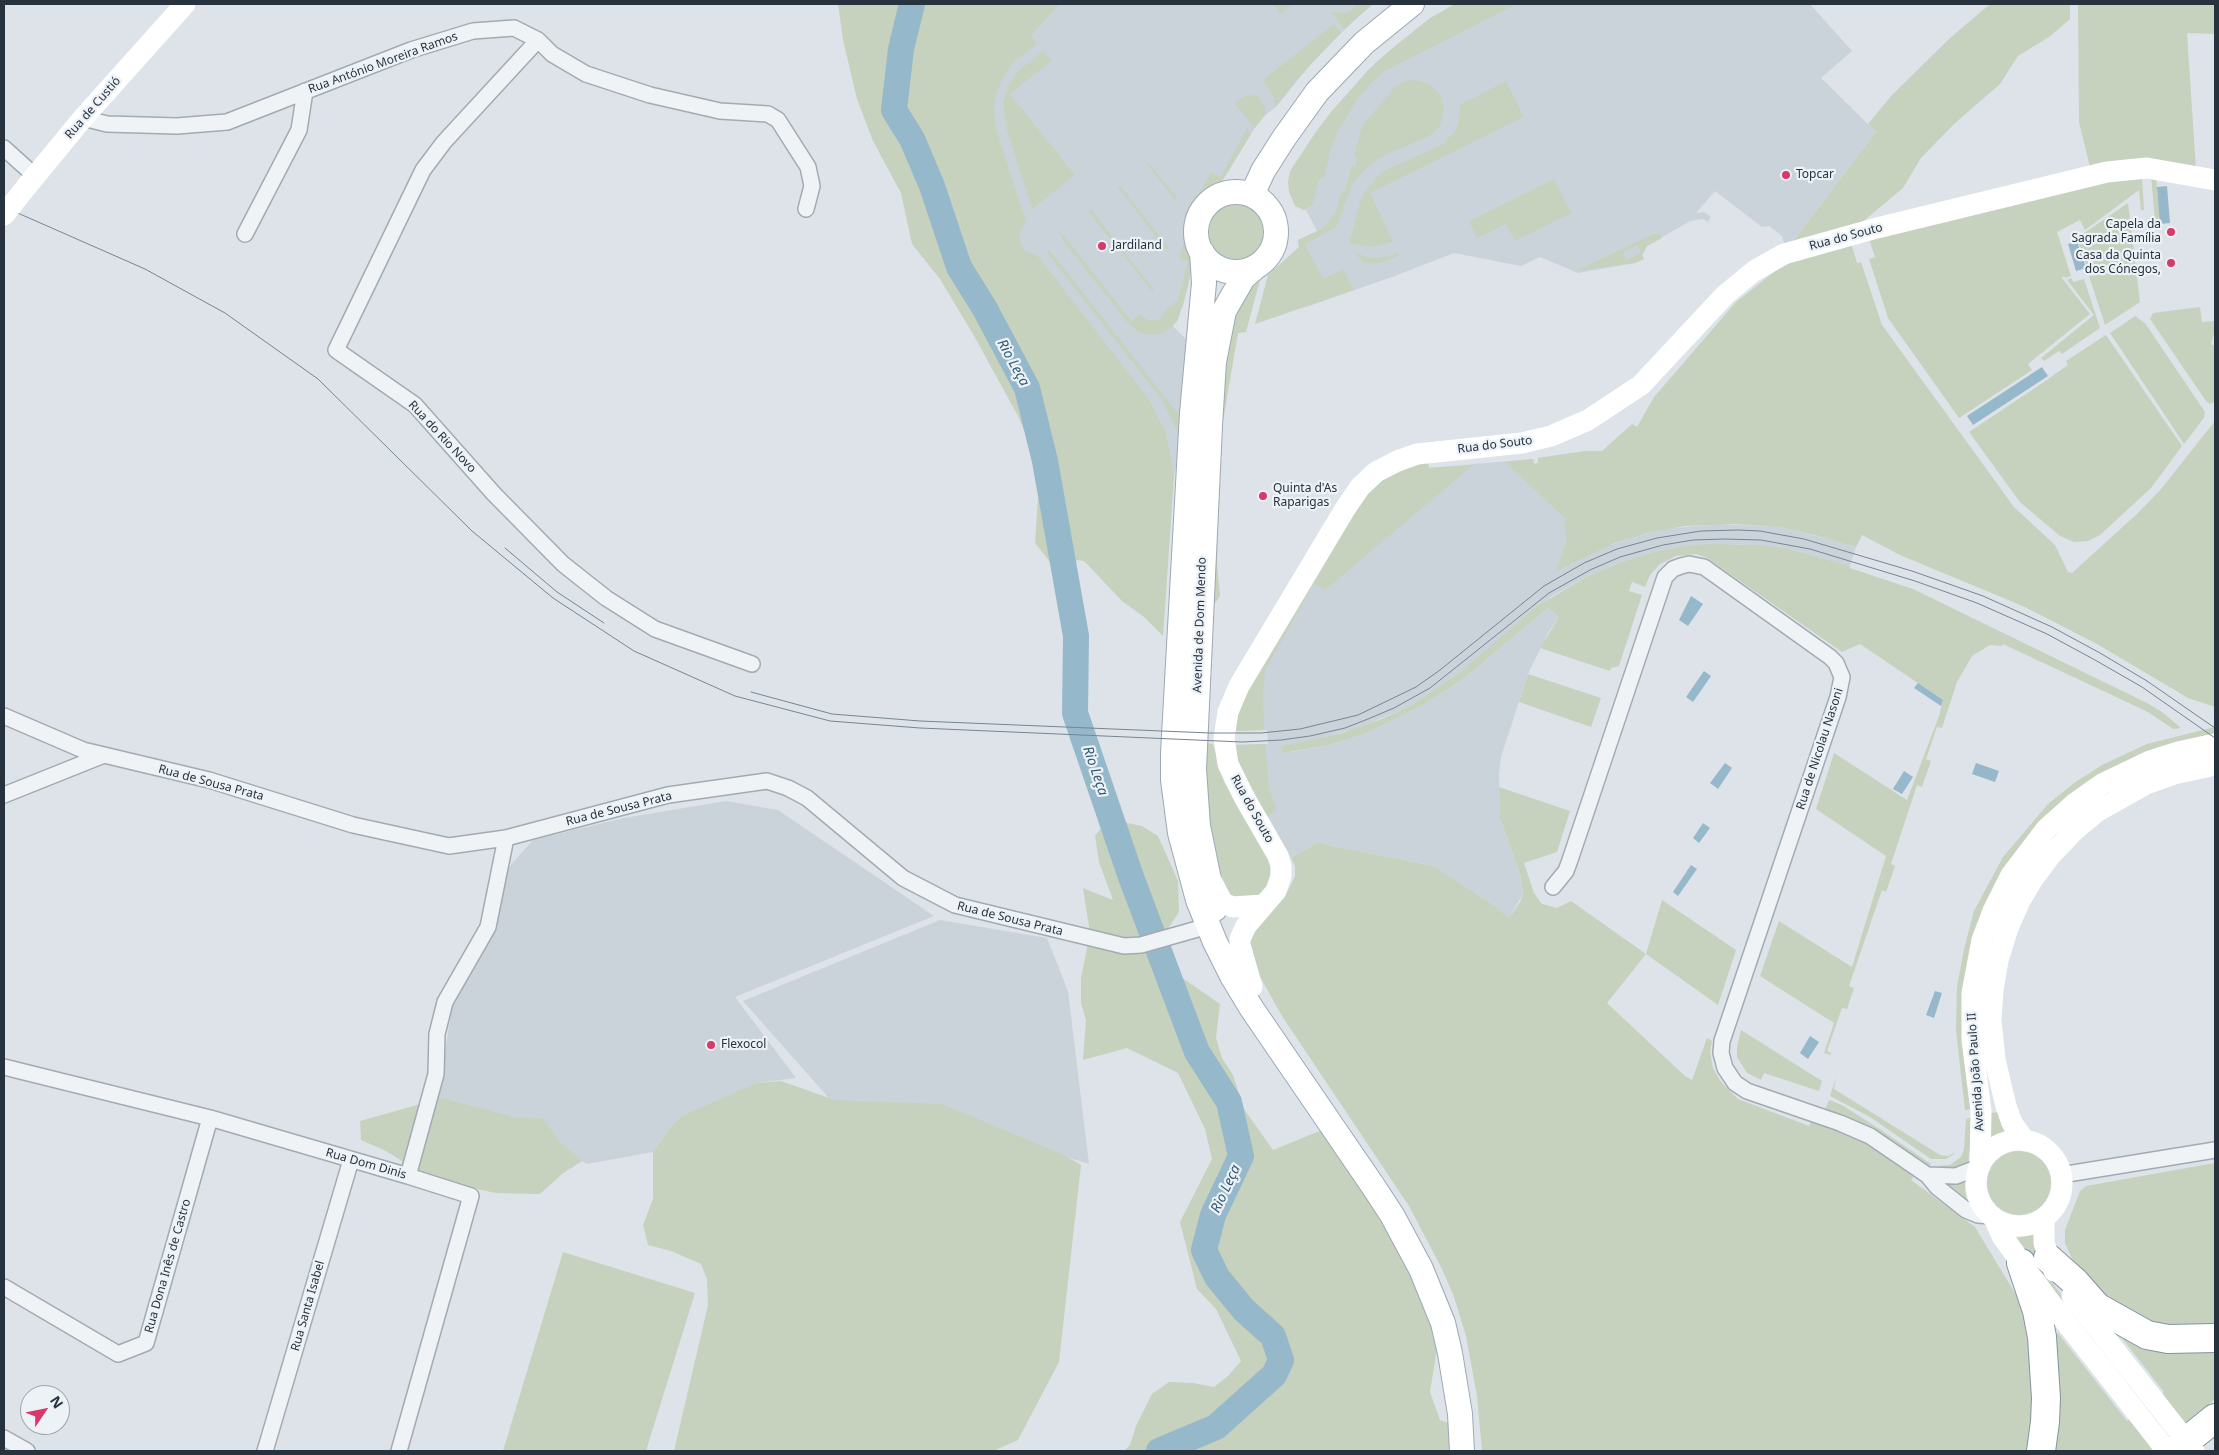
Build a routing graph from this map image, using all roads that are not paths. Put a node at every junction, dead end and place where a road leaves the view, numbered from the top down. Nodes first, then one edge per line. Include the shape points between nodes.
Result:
1 (185, 4) edge
2 (1412, 4) edge
3 (538, 40) junction
4 (305, 91) junction
5 (83, 118) junction
6 (4, 148) edge
7 (2215, 180) edge
8 (31, 181) junction
9 (1252, 195) junction
10 (806, 208) dead end
11 (4, 215) edge
12 (245, 234) dead end
13 (1202, 252) junction
14 (1257, 266) junction
15 (752, 664) dead end
16 (4, 716) edge
17 (2215, 744) edge
18 (104, 755) junction
19 (2215, 765) edge
20 (4, 795) edge
21 (506, 838) junction
22 (1208, 872) junction
23 (1553, 887) dead end
24 (1263, 905) junction
25 (1208, 926) junction
26 (1252, 987) junction
27 (4, 1067) edge
28 (210, 1118) junction
29 (2025, 1141) junction
30 (2215, 1150) edge
31 (351, 1160) junction
32 (1980, 1167) junction
33 (1927, 1175) junction
34 (2060, 1175) junction
35 (408, 1176) junction
36 (1993, 1217) junction
37 (2044, 1218) junction
38 (2048, 1258) junction
39 (2021, 1263) junction
40 (4, 1287) edge
41 (2215, 1338) edge
42 (2215, 1418) edge
43 (2215, 1428) edge
44 (4, 1438) edge
45 (27, 1451) edge
46 (265, 1451) edge
47 (400, 1451) edge
48 (1462, 1451) edge
49 (1474, 1451) edge
50 (2041, 1451) edge
51 (2167, 1451) edge
52 (2174, 1451) edge
53 (2186, 1451) edge
54 (2194, 1451) edge

1 - 5 main road, Rua de Custió
2 - 9 main road via 1364,43 1317,92 1263,171
3 - 4 street, Rua António Moreira Ramos via 514,28 473,31 411,50
3 - 10 street, Rua António Moreira Ramos via 552,54 586,74 650,95 720,111 768,114 778,120 808,167 812,186
3 - 15 street, Rua do Rio Novo via 444,142 423,170 336,350 414,404 494,494 563,564 606,598 655,629
4 - 5 street, Rua António Moreira Ramos via 227,122 177,126 115,124
4 - 12 street via 299,130
5 - 8 main road, Rua de Custió
6 - 8 street
7 - 24 main road, Rua do Souto via 2147,168 2107,172 1789,252 1754,271 1725,295 1641,385 1588,420 1551,436 1522,443 1417,454 1376,472 1360,487 1345,509 1239,686 1228,712 1224,738 1228,764 1280,860 1278,887
8 - 11 main road, Rua de Custió, bridge
9 - 13 main road via 1228,193 1206,205 1197,228
9 - 14 main road via 1268,207 1275,226 1272,248
13 - 14 main road via 1227,270 1242,271
13 - 25 main road, Avenida de Dom Mendo via 1204,282 1192,413 1173,767 1180,834 1190,876
14 - 22 main road, Avenida de Dom Mendo via 1242,278 1227,303 1218,332 1214,362 1194,770 1198,826
16 - 18 street, Rua de Sousa Prata via 83,750
17 - 32 main road, Avenida João Paulo II via 2150,761 2102,784 2046,829 2011,875 1982,940 1972,993 1972,1040 1981,1111
18 - 20 street
18 - 21 street, Rua de Sousa Prata via 209,780 353,825 449,846
19 - 29 main road, Avenida João Paulo II via 2146,784 2098,811 2052,855 2020,901 1998,960 1991,1005 1997,1075 2012,1123
21 - 25 street, Rua de Sousa Prata via 668,795 767,781 806,798 903,878 955,905 1124,946 1141,945
21 - 35 street via 488,927 445,1002 437,1034 436,1074
22 - 24 main road via 1223,903 1233,907
22 - 26 main road, Avenida de Dom Mendo via 1212,900 1222,927
23 - 33 street, Rua de Nicolau Nasoni via 1570,860 1665,577 1681,566 1704,567 1830,657 1842,677 1722,1041 1725,1068 1735,1083 1747,1091 1854,1128
24 - 26 main road, Rua do Souto via 1240,939
25 - 48 main road, Avenida de Dom Mendo via 1241,992 1392,1215 1421,1269 1443,1323 1450,1353 1460,1414
26 - 49 main road, Avenida de Dom Mendo via 1405,1212 1427,1252 1446,1293 1459,1339 1469,1384
27 - 28 street, Rua Dom Dinis
28 - 31 street, Rua Dom Dinis
28 - 40 street, Rua Dona Inês de Castro via 146,1343 118,1354
29 - 32 main road via 2007,1142 1996,1148
29 - 34 main road via 2048,1152
30 - 34 street
31 - 35 street, Rua Dom Dinis
31 - 46 street, Rua Santa Isabel
32 - 33 street via 1956,1176
32 - 36 main road via 1977,1191 1982,1205
33 - 36 street, Rua de Nicolau Nasoni via 1937,1188 1966,1210
34 - 37 main road via 2061,1189 2057,1202
35 - 47 street, Rua Dom Dinis via 471,1196
36 - 37 main road via 2019,1226
36 - 39 main road
37 - 38 main road
38 - 41 highway via 2097,1307 2147,1335 2178,1340
38 - 54 main road, bridge via 2070,1294
39 - 50 highway via 2038,1311 2042,1337 2046,1398
39 - 51 main road
42 - 52 highway
43 - 53 highway
44 - 45 street

